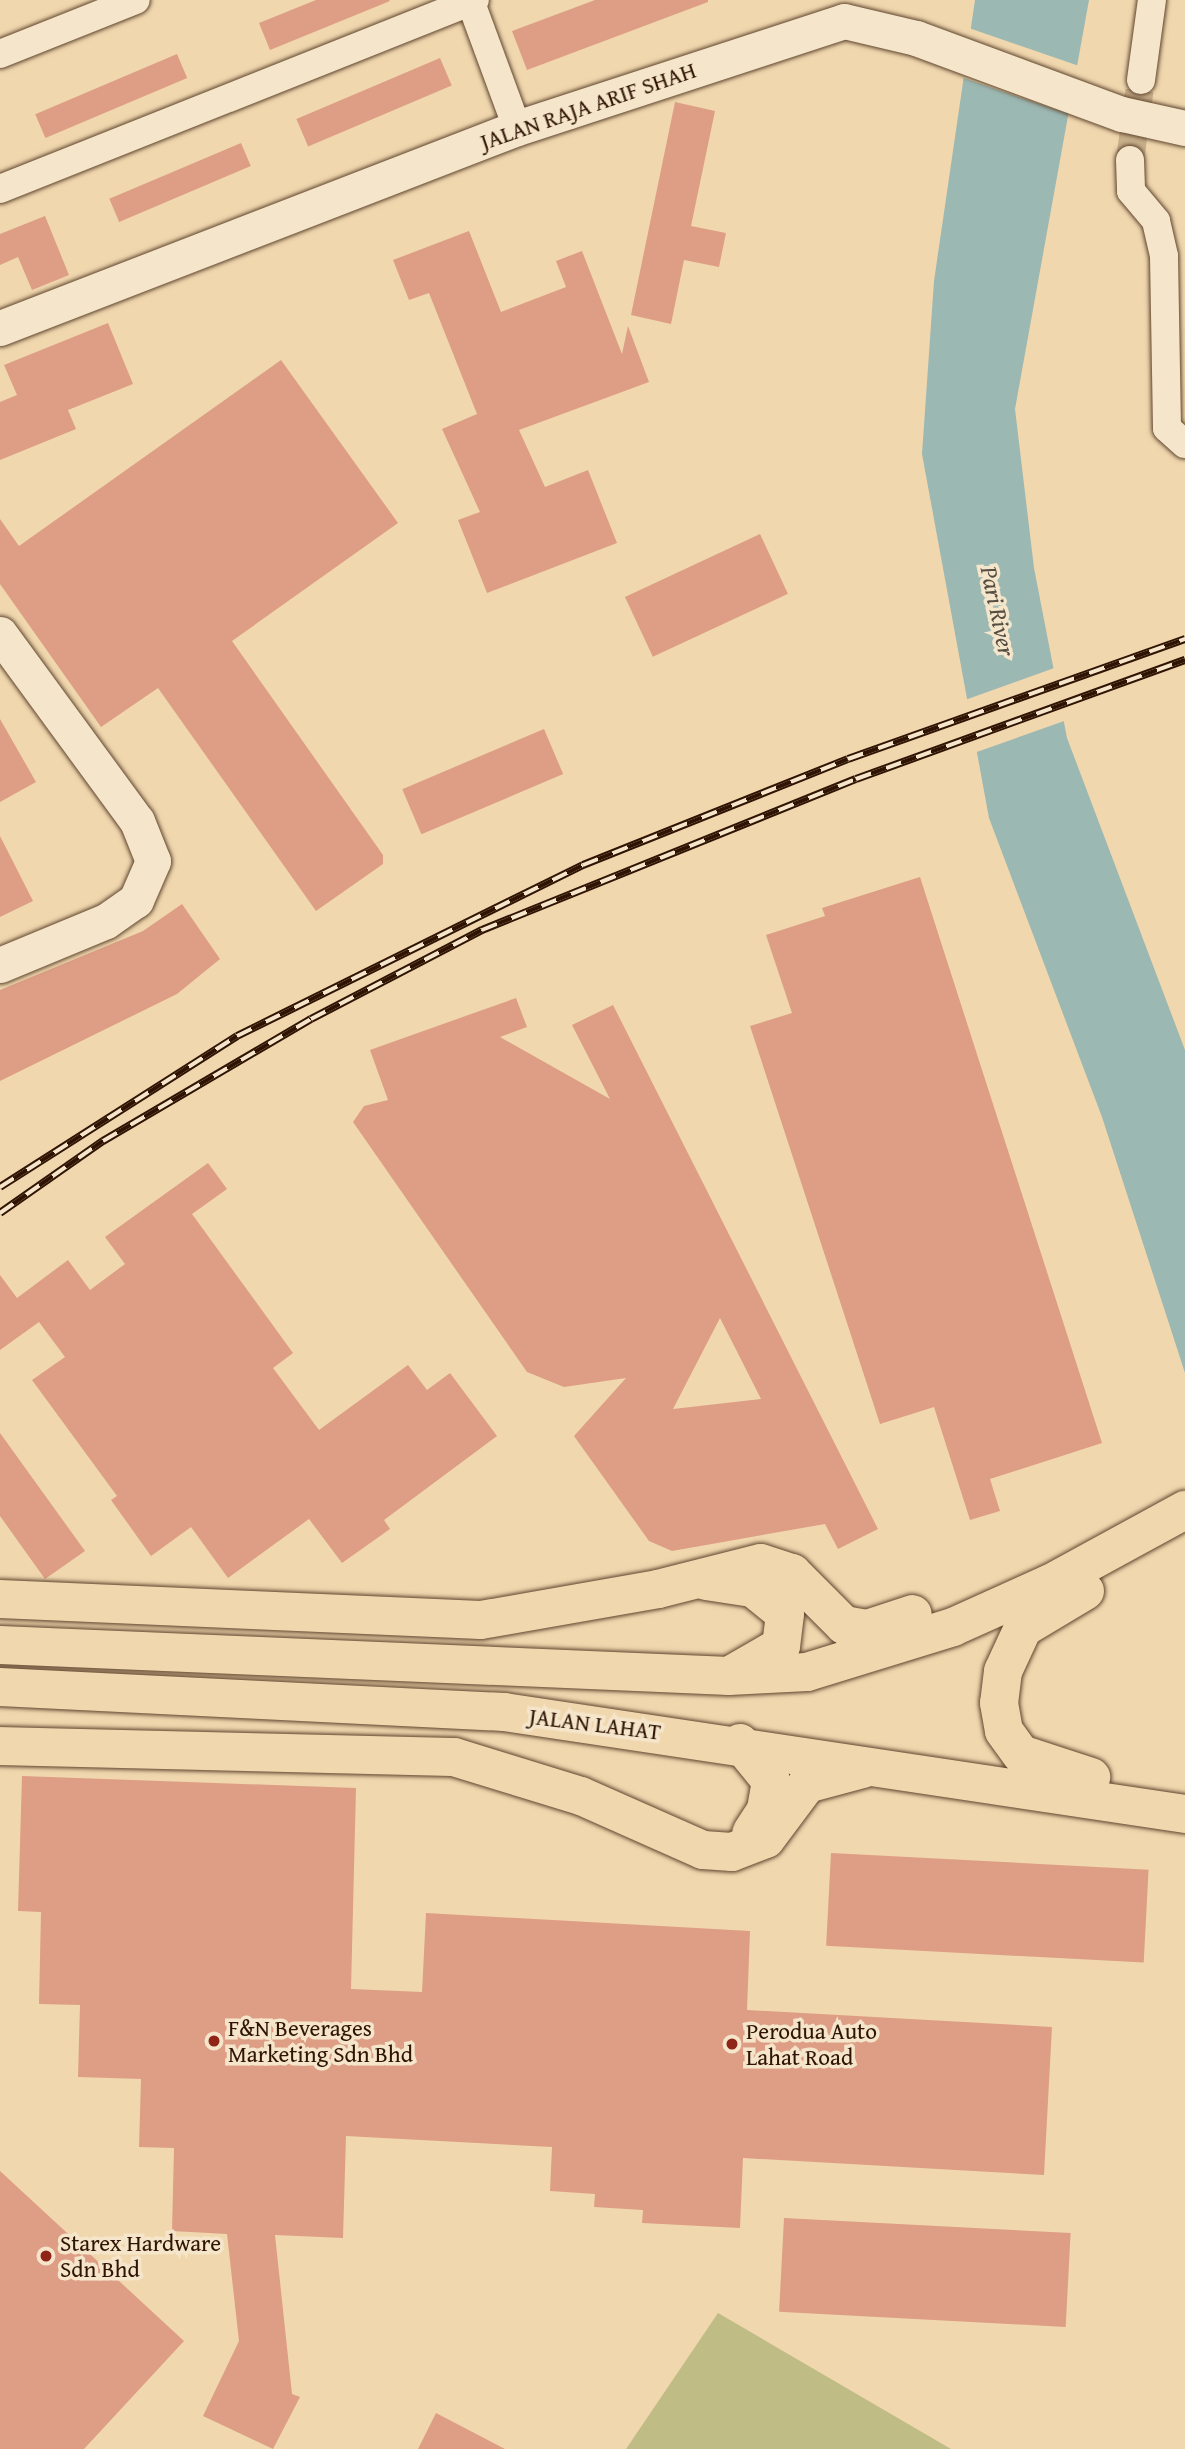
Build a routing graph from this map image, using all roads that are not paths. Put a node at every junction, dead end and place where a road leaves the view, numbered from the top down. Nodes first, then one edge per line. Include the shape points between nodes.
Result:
1 (136, 0) edge
2 (1152, 0) edge
3 (472, 1) edge
4 (851, 10) edge
5 (0, 54) edge
6 (1141, 80) tunnel mouth
7 (517, 128) junction
8 (1185, 128) edge
9 (1130, 160) tunnel mouth
10 (0, 189) edge
11 (0, 328) edge
12 (1185, 444) edge
13 (0, 634) edge
14 (0, 965) edge
15 (1185, 1511) edge
16 (688, 1580) junction
17 (1051, 1583) junction
18 (0, 1599) edge
19 (0, 1644) edge
20 (729, 1676) junction
21 (0, 1687) edge
22 (740, 1743) junction
23 (0, 1746) edge
24 (886, 1766) junction
25 (1185, 1798) edge
26 (1185, 1814) edge
27 (732, 1852) junction

1 - 5 street
2 - 6 street
3 - 7 street
3 - 10 street
4 - 7 street, JALAN RAJA ARIF SHAH
4 - 8 street, JALAN RAJA ARIF SHAH via 1084,100
7 - 11 street, JALAN RAJA ARIF SHAH
9 - 12 street via 1131,191 1156,221 1164,256 1167,428
13 - 14 street via 137,821 153,861 149,883 106,921
15 - 17 main road
15 - 25 main road via 1098,1584 1023,1628 1003,1671 999,1703 1004,1731 1015,1746 1046,1767
16 - 17 main road via 774,1565 792,1573 828,1614 855,1629 980,1594
16 - 18 main road via 481,1620
16 - 20 main road via 753,1588 785,1614 781,1646
17 - 20 main road via 953,1627 830,1667
19 - 20 main road
21 - 22 main road, JALAN LAHAT via 504,1712
22 - 24 main road, JALAN LAHAT
22 - 27 main road via 768,1772 771,1793 760,1821
23 - 27 main road via 454,1757 581,1796 703,1850
24 - 26 main road, JALAN LAHAT
24 - 27 main road via 807,1784 766,1839

